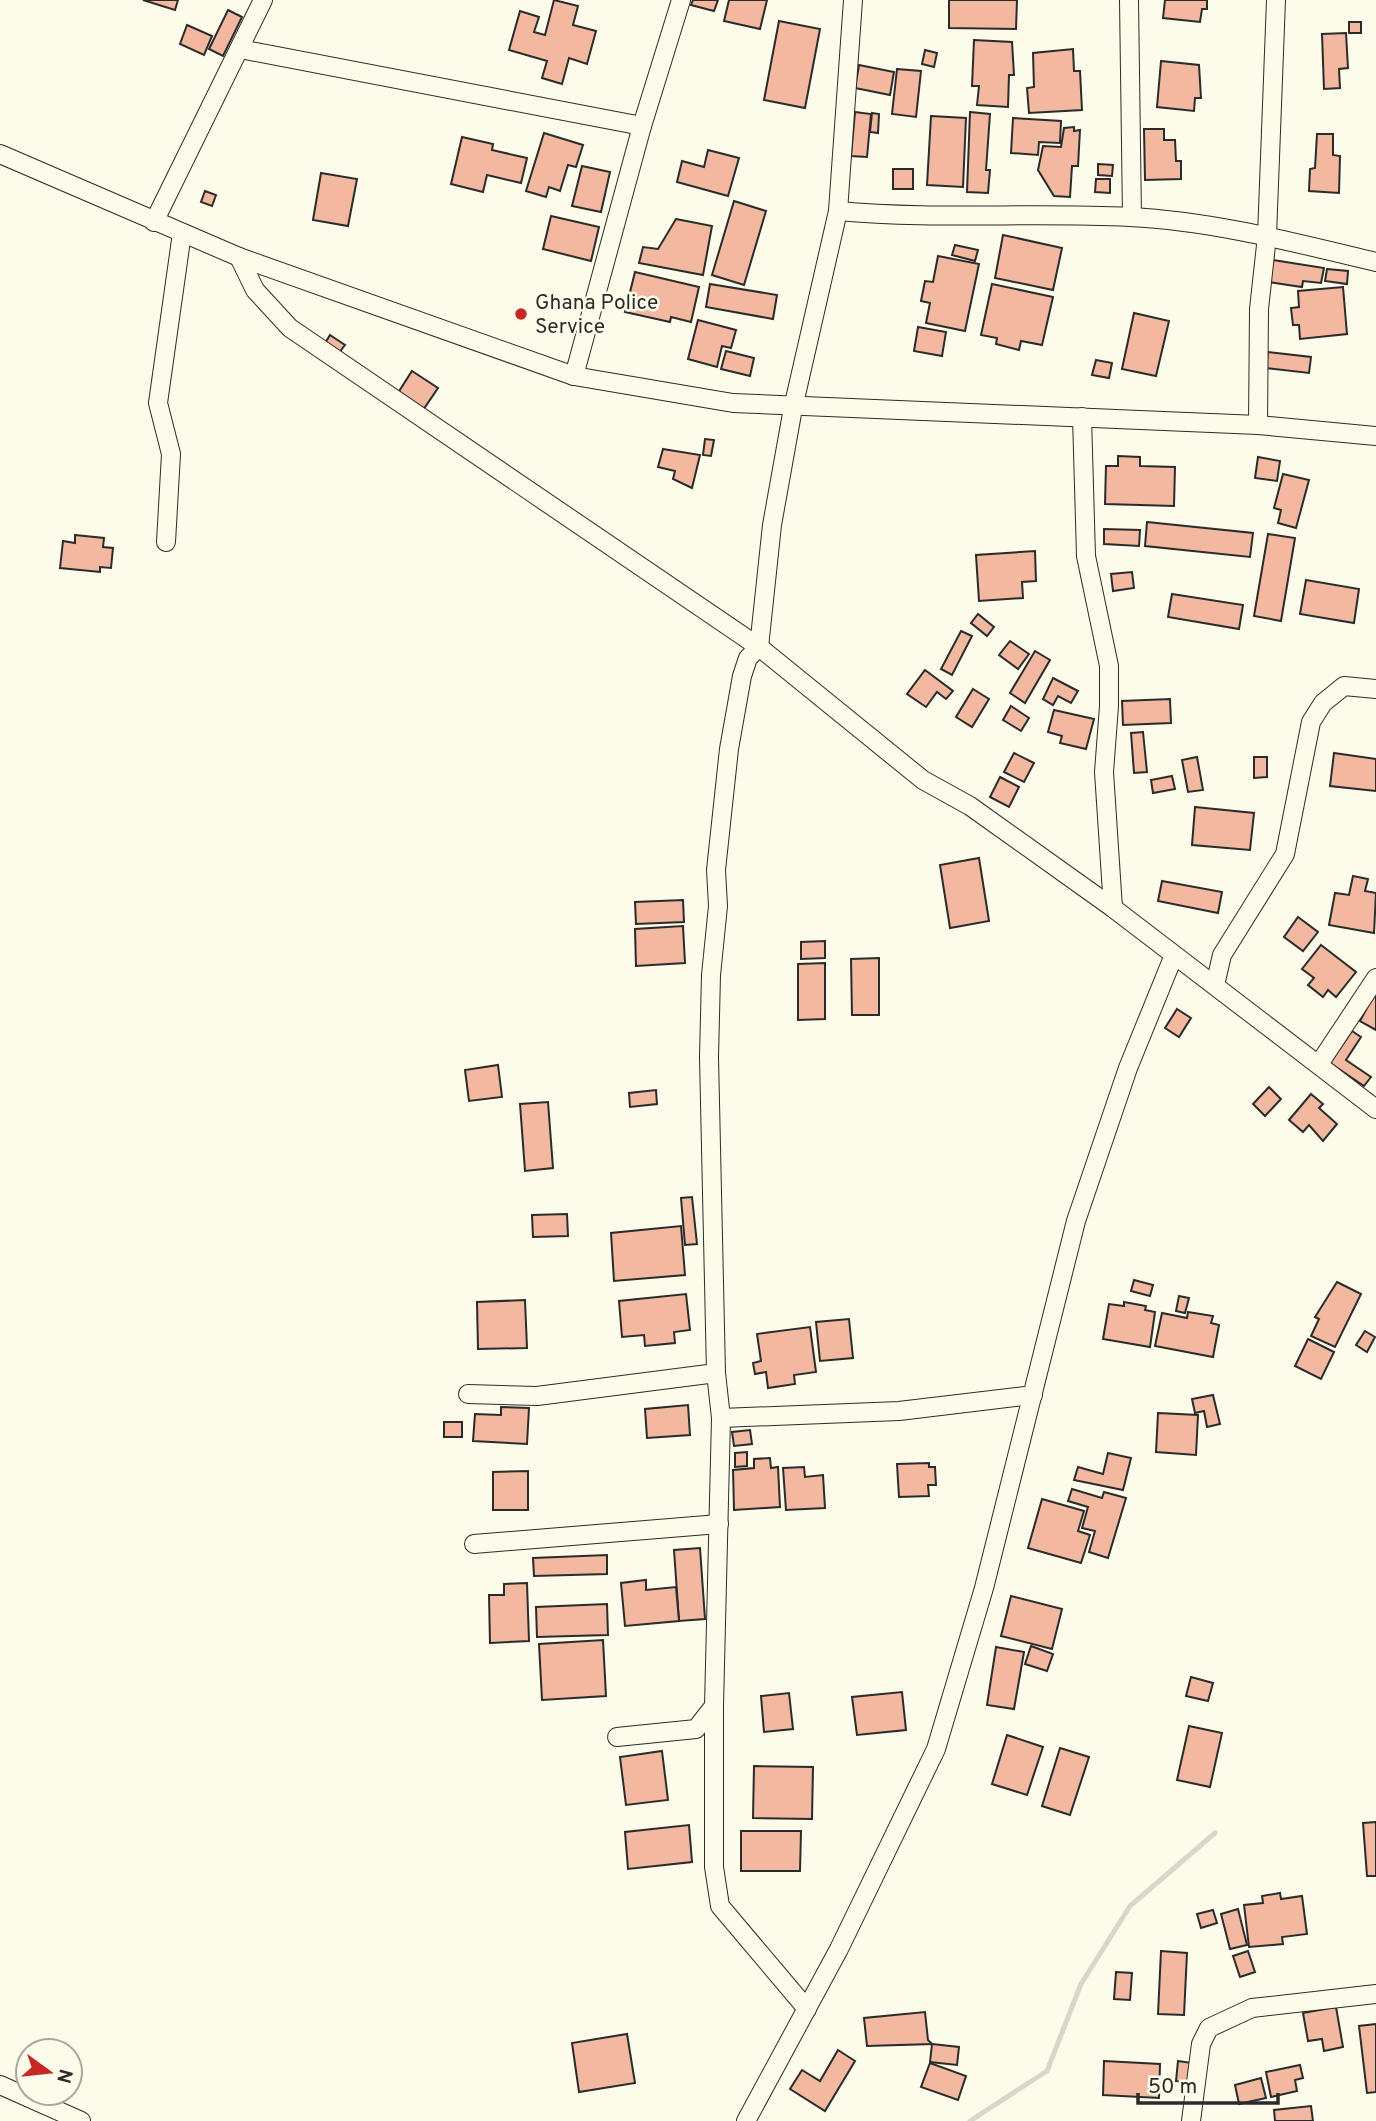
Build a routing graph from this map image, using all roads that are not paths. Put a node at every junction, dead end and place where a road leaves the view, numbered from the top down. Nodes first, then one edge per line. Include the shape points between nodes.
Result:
1 (263, 0) edge
2 (681, 0) edge
3 (853, 0) edge
4 (1129, 0) edge
5 (1276, 0) edge
6 (240, 50) junction
7 (642, 126) junction
8 (0, 154) edge
9 (838, 211) junction
10 (1132, 217) junction
11 (154, 222) junction
12 (182, 233) junction
13 (1267, 236) junction
14 (239, 257) junction
15 (1376, 262) edge
16 (574, 376) junction
17 (793, 408) junction
18 (1082, 417) junction
19 (1258, 425) junction
20 (1376, 436) edge
21 (166, 542) dead end
22 (759, 646) junction
23 (1376, 689) edge
24 (1113, 908) junction
25 (1174, 955) junction
26 (1376, 978) edge
27 (1215, 985) junction
28 (1319, 1064) junction
29 (1376, 1109) edge
30 (716, 1373) junction
31 (468, 1394) dead end
32 (1034, 1395) junction
33 (721, 1418) junction
34 (719, 1524) junction
35 (474, 1544) dead end
36 (714, 1706) junction
37 (617, 1737) dead end
38 (1376, 1994) edge
39 (807, 2009) junction
40 (0, 2085) edge
41 (81, 2121) edge
42 (746, 2121) edge
43 (1191, 2121) edge

1 - 6 street
2 - 7 street
3 - 9 street
4 - 10 street
5 - 13 street
6 - 7 street
6 - 11 street
7 - 16 street
8 - 11 street
9 - 10 street via 895,216
9 - 17 street
10 - 13 street
11 - 12 street
12 - 14 street
12 - 21 street via 158,403 171,454
13 - 15 street
13 - 19 street via 1259,309
14 - 16 street
14 - 22 street via 255,290 290,328
16 - 17 street via 733,403
17 - 18 street
17 - 22 street via 772,525
18 - 19 street
18 - 24 street via 1086,556 1109,666 1104,772
19 - 20 street
22 - 24 street via 923,780 970,806
22 - 30 street via 748,658 742,676 716,870 709,1057
23 - 27 street via 1344,686 1323,702 1311,722 1285,854 1222,955
24 - 25 street
25 - 27 street
25 - 32 street via 1128,1068 1076,1221
26 - 28 street
27 - 28 street
28 - 29 street
30 - 31 street via 537,1396
30 - 33 street
32 - 33 street via 899,1411
32 - 39 street via 985,1588 936,1749
33 - 34 street
34 - 35 street
34 - 36 street
36 - 37 street via 696,1729
36 - 39 street via 714,1867 720,1906
38 - 43 street via 1252,2008 1209,2028 1201,2044
39 - 42 street
40 - 41 street

